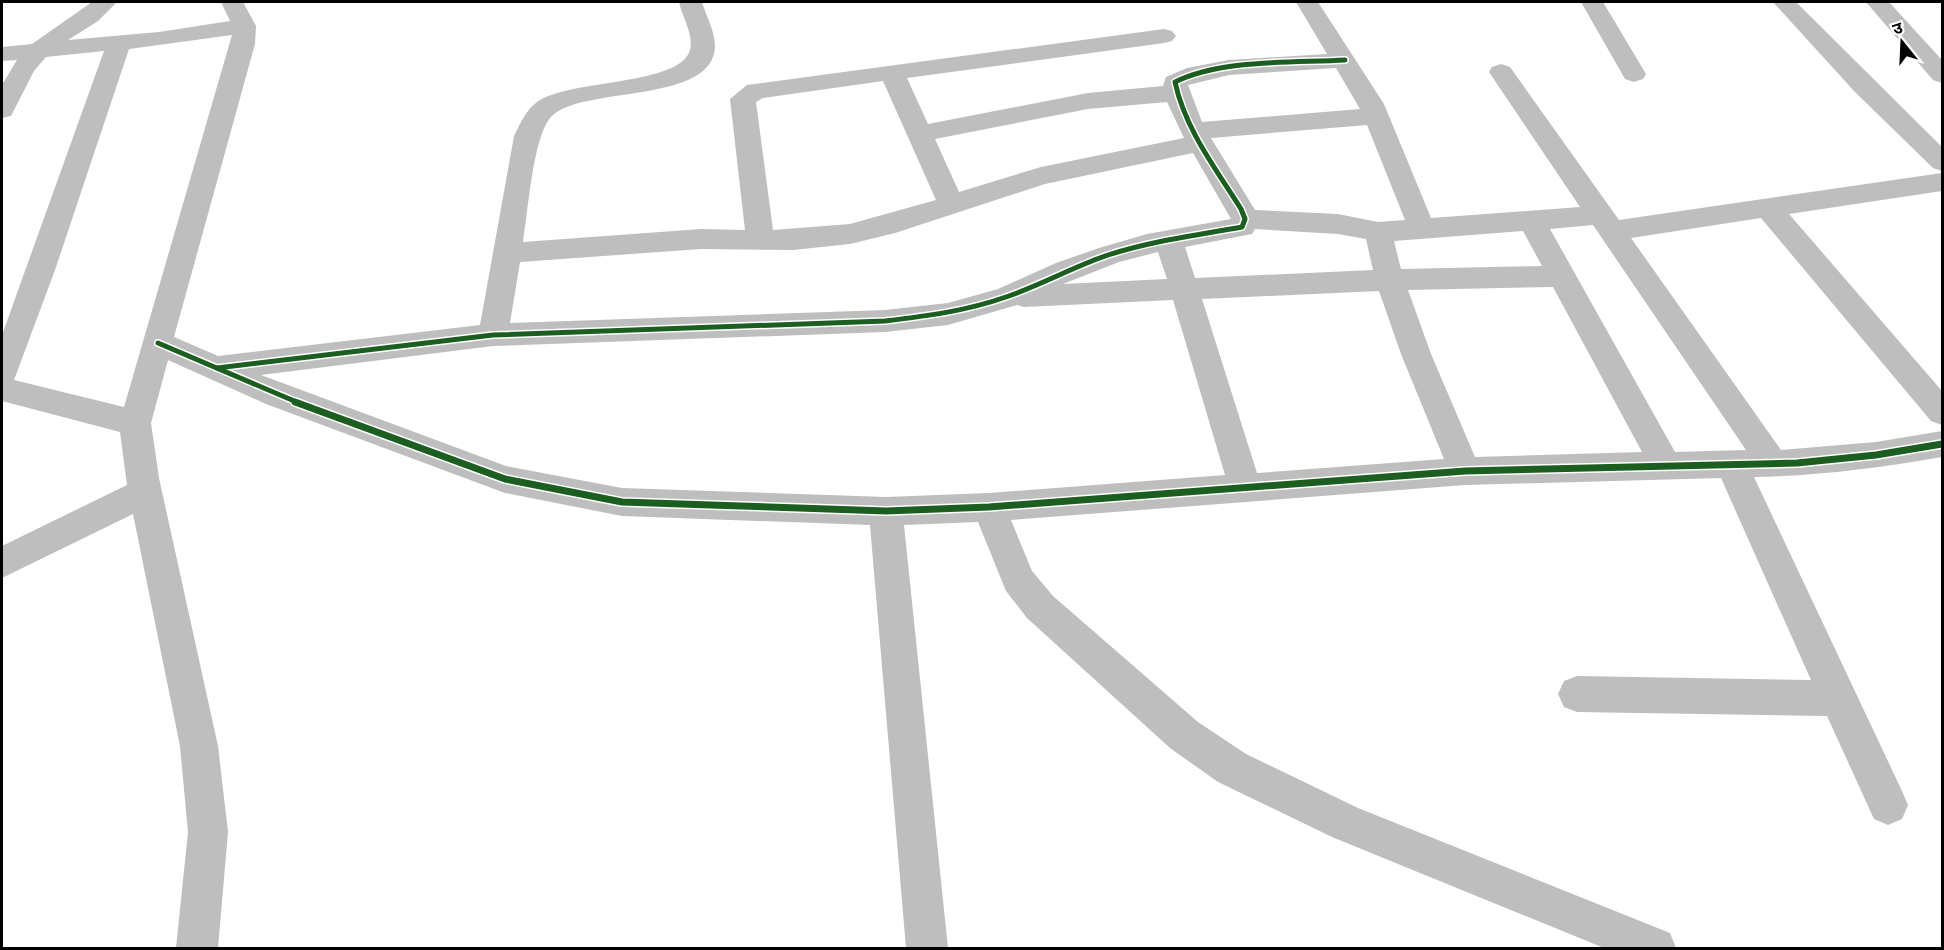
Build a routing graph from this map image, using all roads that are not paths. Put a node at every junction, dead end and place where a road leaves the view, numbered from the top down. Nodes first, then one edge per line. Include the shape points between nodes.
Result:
1 (105, 2) edge
2 (232, 2) edge
3 (690, 2) edge
4 (1307, 2) edge
5 (1592, 2) edge
6 (1784, 2) edge
7 (1877, 2) edge
8 (244, 26) junction
9 (1164, 36) dead end
10 (119, 44) junction
11 (38, 51) junction
12 (2, 54) edge
13 (1345, 60) junction
14 (1501, 72) dead end
15 (892, 73) junction
16 (1634, 74) dead end
17 (1942, 75) edge
18 (1176, 93) junction
19 (2, 110) edge
20 (1375, 116) junction
21 (919, 134) junction
22 (1198, 137) junction
23 (1942, 162) edge
24 (1942, 182) edge
25 (951, 204) junction
26 (1767, 207) junction
27 (1245, 219) junction
28 (1531, 220) junction
29 (1608, 223) junction
30 (1422, 229) junction
31 (1378, 232) junction
32 (760, 238) junction
33 (1169, 240) junction
34 (505, 253) junction
35 (1559, 276) junction
36 (1390, 280) junction
37 (1185, 289) junction
38 (1007, 297) junction
39 (493, 335) junction
40 (158, 343) junction
41 (217, 368) junction
42 (2, 374) edge
43 (2, 389) edge
44 (1942, 412) edge
45 (135, 423) junction
46 (1942, 444) edge
47 (1731, 464) junction
48 (1773, 464) junction
49 (1666, 465) junction
50 (1465, 471) junction
51 (1245, 488) junction
52 (145, 492) junction
53 (989, 507) junction
54 (886, 511) junction
55 (2, 563) edge
56 (1577, 694) dead end
57 (1838, 699) junction
58 (1888, 805) dead end
59 (1631, 944) edge
60 (197, 948) edge
61 (927, 948) edge

1 - 11 street
2 - 8 street
3 - 34 street via 703,48 699,63 687,72 664,80 571,96 550,104 538,114 527,136
4 - 13 street
5 - 16 street
6 - 23 street
7 - 17 street
8 - 10 street
8 - 40 street via 243,44
9 - 15 street
10 - 11 street
10 - 42 street
11 - 12 street
11 - 19 street via 23,68
13 - 18 street via 1183,75 1175,82
13 - 20 street
14 - 29 street
15 - 21 street
15 - 32 street via 765,90 742,99
18 - 21 street via 1088,101
18 - 22 street
20 - 22 street
20 - 30 street
21 - 25 street
22 - 25 street via 1041,176
22 - 27 street
24 - 26 street
25 - 32 street via 850,234 793,240
26 - 29 street
26 - 44 street
27 - 31 street via 1338,224
27 - 33 street via 1242,227 1231,231
28 - 29 street
28 - 30 street
28 - 35 street
29 - 48 street
30 - 31 street
31 - 36 street
32 - 34 street
33 - 37 street
33 - 38 street via 1066,270
34 - 39 street
35 - 36 street
35 - 49 street
36 - 37 street
36 - 50 street
37 - 38 street
37 - 51 street
38 - 39 street via 948,314 885,321
39 - 41 street
40 - 41 street
40 - 45 street
41 - 54 street via 278,395 505,478 556,490 622,502
43 - 45 street
45 - 52 street
46 - 48 street via 1876,456
47 - 48 street
47 - 49 street
47 - 57 street
49 - 50 street
50 - 51 street
51 - 53 street
52 - 55 street
52 - 60 street via 200,746 208,832
53 - 54 street
53 - 59 street via 1018,580 1040,607 1184,735 1232,768 1346,823
54 - 61 street
56 - 57 street
57 - 58 street

